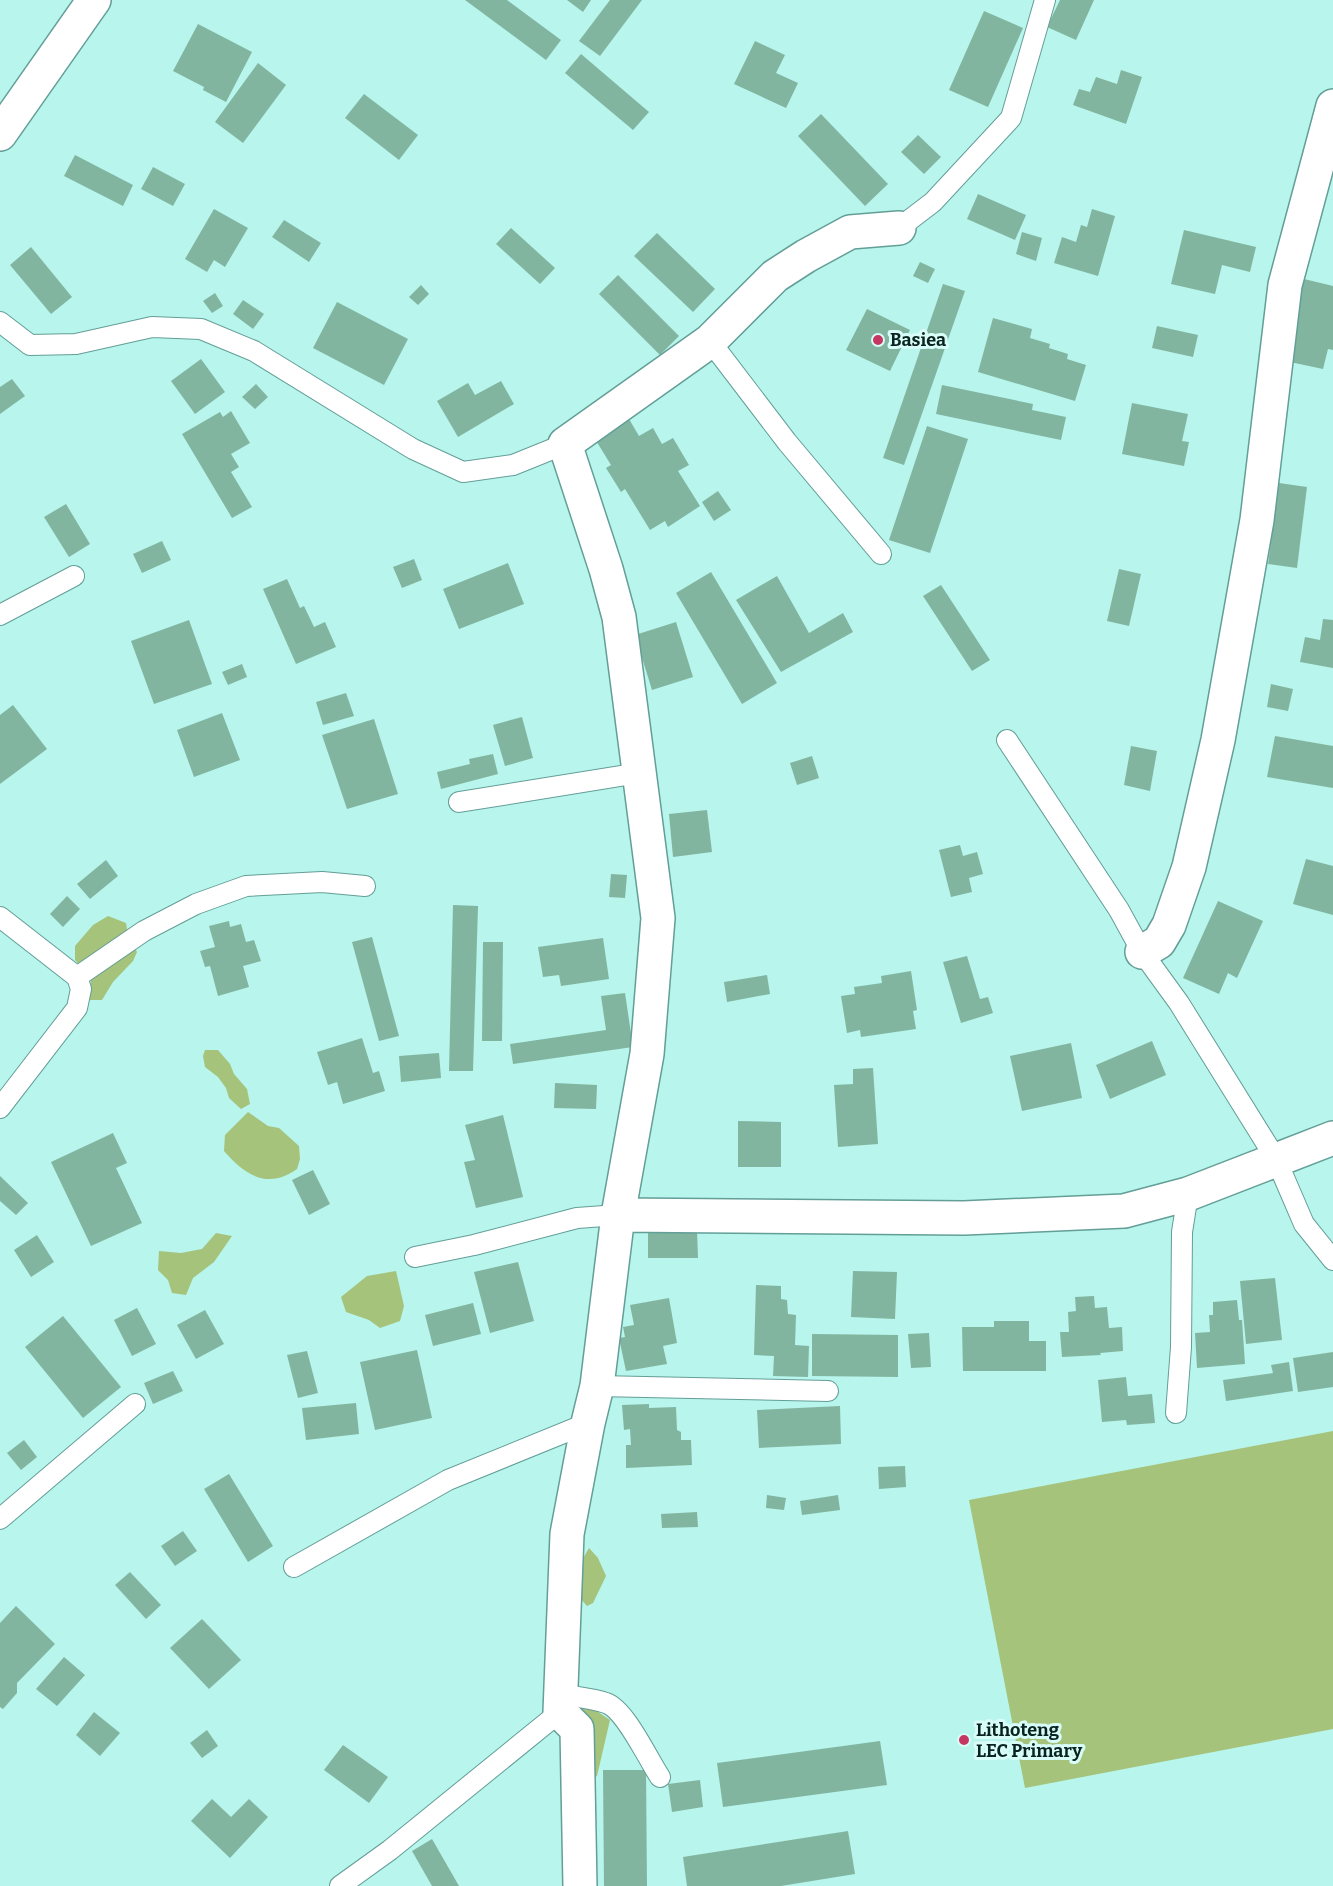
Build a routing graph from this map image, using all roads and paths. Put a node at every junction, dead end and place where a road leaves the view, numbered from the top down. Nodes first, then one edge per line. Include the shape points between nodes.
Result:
1 (94, 0) edge
2 (1045, 0) edge
3 (1333, 106) edge
4 (0, 134) edge
5 (899, 228) joint
6 (0, 322) edge
7 (710, 341) junction
8 (565, 444) junction
9 (881, 554) dead end
10 (74, 576) dead end
11 (0, 615) edge
12 (1007, 740) dead end
13 (639, 773) junction
14 (459, 802) dead end
15 (365, 886) dead end
16 (0, 917) edge
17 (1142, 952) junction
18 (77, 977) junction
19 (0, 1108) edge
20 (1333, 1138) edge
21 (1276, 1160) junction
22 (1188, 1194) junction
23 (618, 1215) junction
24 (415, 1257) dead end
25 (1333, 1260) edge
26 (597, 1386) junction
27 (828, 1391) dead end
28 (135, 1404) dead end
29 (1176, 1413) dead end
30 (588, 1423) junction
31 (0, 1519) edge
32 (294, 1567) dead end
33 (560, 1703) junction
34 (660, 1777) dead end
35 (340, 1886) edge
36 (580, 1886) edge

1 - 4 street
2 - 5 lane via 1011,118 933,202
3 - 17 street via 1285,285 1257,520 1218,740 1189,867 1169,925 1159,942
5 - 7 street via 850,232 806,256 775,276
6 - 8 lane via 30,345 76,345 152,327 201,329 254,351 412,449 463,472 513,465
7 - 8 street
7 - 9 lane via 787,442
8 - 13 street via 619,617
10 - 11 lane
12 - 17 lane via 1119,910
13 - 14 lane
13 - 23 street via 658,918 646,1054
15 - 18 lane via 322,882 246,886 196,904 144,931
16 - 18 lane
17 - 21 lane
18 - 19 lane via 81,989 77,1008
20 - 21 street
21 - 22 street
21 - 25 lane via 1304,1224
22 - 23 street via 1124,1211 1036,1216
22 - 29 lane via 1182,1232
23 - 24 lane via 577,1218
23 - 26 street
26 - 27 lane
26 - 30 street
28 - 31 lane
30 - 32 lane via 448,1480
30 - 33 street via 567,1534
33 - 34 lane via 606,1702 614,1707 636,1735
33 - 35 lane via 390,1850
33 - 36 street via 577,1730

